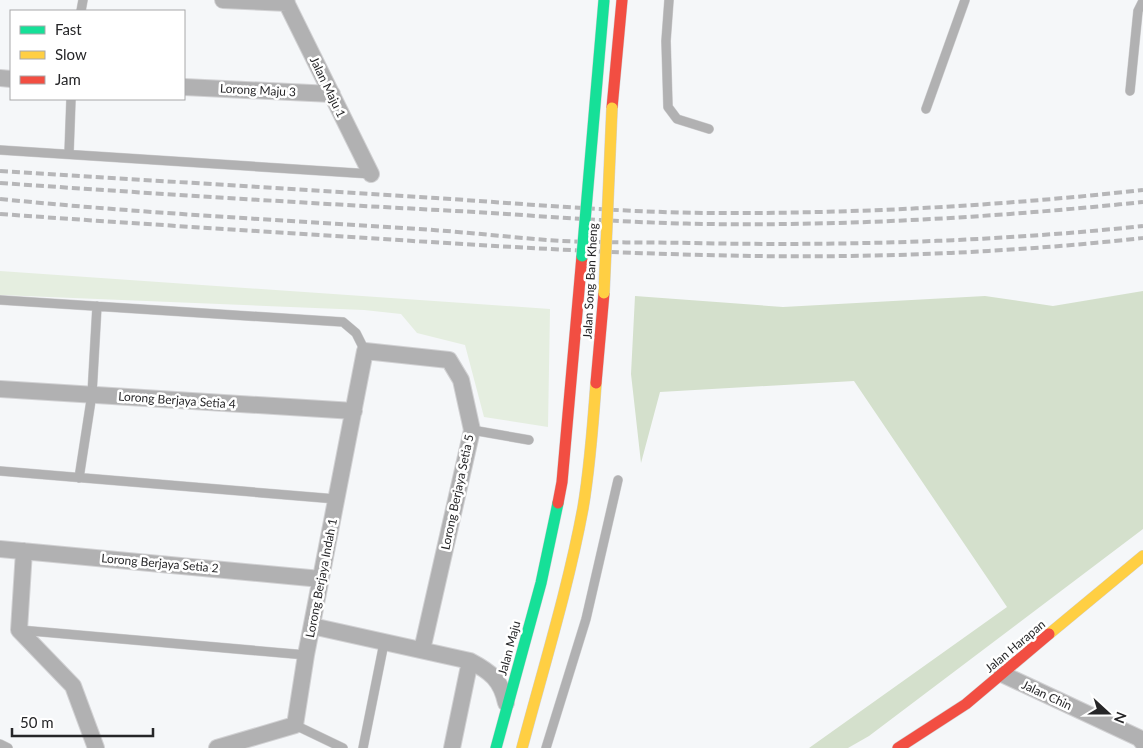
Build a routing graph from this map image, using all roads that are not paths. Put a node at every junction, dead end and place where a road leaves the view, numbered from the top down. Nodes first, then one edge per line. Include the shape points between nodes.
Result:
1 (222, 0) edge
2 (604, 0) edge
3 (622, 0) edge
4 (669, 0) edge
5 (965, 0) edge
6 (1143, 0) edge
7 (286, 2) edge
8 (185, 87) edge
9 (1130, 91) dead end
10 (332, 94) junction
11 (71, 100) edge
12 (926, 108) dead end
13 (708, 129) dead end
14 (0, 150) edge
15 (69, 153) junction
16 (578, 173) dead end
17 (372, 174) joint
18 (582, 256) junction
19 (0, 300) edge
20 (97, 306) junction
21 (365, 351) junction
22 (0, 389) edge
23 (92, 394) junction
24 (354, 411) junction
25 (472, 430) junction
26 (529, 440) dead end
27 (0, 471) edge
28 (79, 478) junction
29 (618, 480) dead end
30 (336, 499) junction
31 (0, 548) edge
32 (24, 550) junction
33 (549, 555) joint
34 (1143, 556) edge
35 (320, 579) junction
36 (312, 626) junction
37 (19, 630) junction
38 (384, 643) junction
39 (422, 650) junction
40 (306, 654) junction
41 (470, 661) junction
42 (1002, 674) junction
43 (508, 708) junction
44 (295, 726) junction
45 (1143, 743) edge
46 (0, 744) edge
47 (8, 748) edge
48 (96, 748) edge
49 (218, 748) edge
50 (343, 748) edge
51 (363, 748) edge
52 (452, 748) edge
53 (496, 748) edge
54 (522, 748) edge
55 (546, 748) edge
56 (898, 748) edge

1 - 7 street
2 - 18 main road, Jalan Song Ban Kheng, bridge
3 - 54 main road, Jalan Song Ban Kheng, bridge via 612,108 603,317 590,460 572,562
4 - 13 lane via 666,41 668,107 677,119
5 - 12 lane
6 - 9 lane via 1138,11
7 - 10 street, Jalan Maju 1
8 - 10 street, Lorong Maju 3
10 - 17 street, Jalan Maju 1
11 - 15 lane
14 - 15 lane
15 - 17 lane
16 - 18 main road, bridge via 576,192
18 - 33 main road, Jalan Song Ban Kheng via 562,482
19 - 20 lane
20 - 21 lane via 343,322 356,333
20 - 23 lane
21 - 24 street, Lorong Berjaya Indah 1
21 - 25 street, Lorong Berjaya Setia 5 via 450,360 461,380
22 - 23 street, Lorong Berjaya Setia 4
23 - 24 street, Lorong Berjaya Setia 4
23 - 28 lane
24 - 30 street, Lorong Berjaya Indah 1
25 - 26 lane
25 - 39 street, Lorong Berjaya Setia 5
27 - 28 lane
28 - 30 lane
29 - 55 lane via 586,619
30 - 35 street, Lorong Berjaya Indah 1
31 - 32 street, Lorong Berjaya Setia 2
32 - 35 street, Lorong Berjaya Setia 2
32 - 37 street
33 - 43 main road, Jalan Maju
34 - 42 main road, Jalan Harapan
35 - 36 street, Lorong Berjaya Indah 1
36 - 38 street
36 - 40 street, Lorong Berjaya Indah 1
37 - 40 lane
37 - 48 street via 73,686
38 - 39 street
38 - 51 lane
39 - 41 street
40 - 44 street, Lorong Berjaya Indah 1
41 - 43 street via 488,670 497,681
41 - 52 street
42 - 45 street, Jalan Chin via 1139,738
42 - 56 main road, Jalan Harapan via 966,704
43 - 53 main road, Jalan Maju
44 - 49 street
44 - 50 lane
46 - 47 lane

